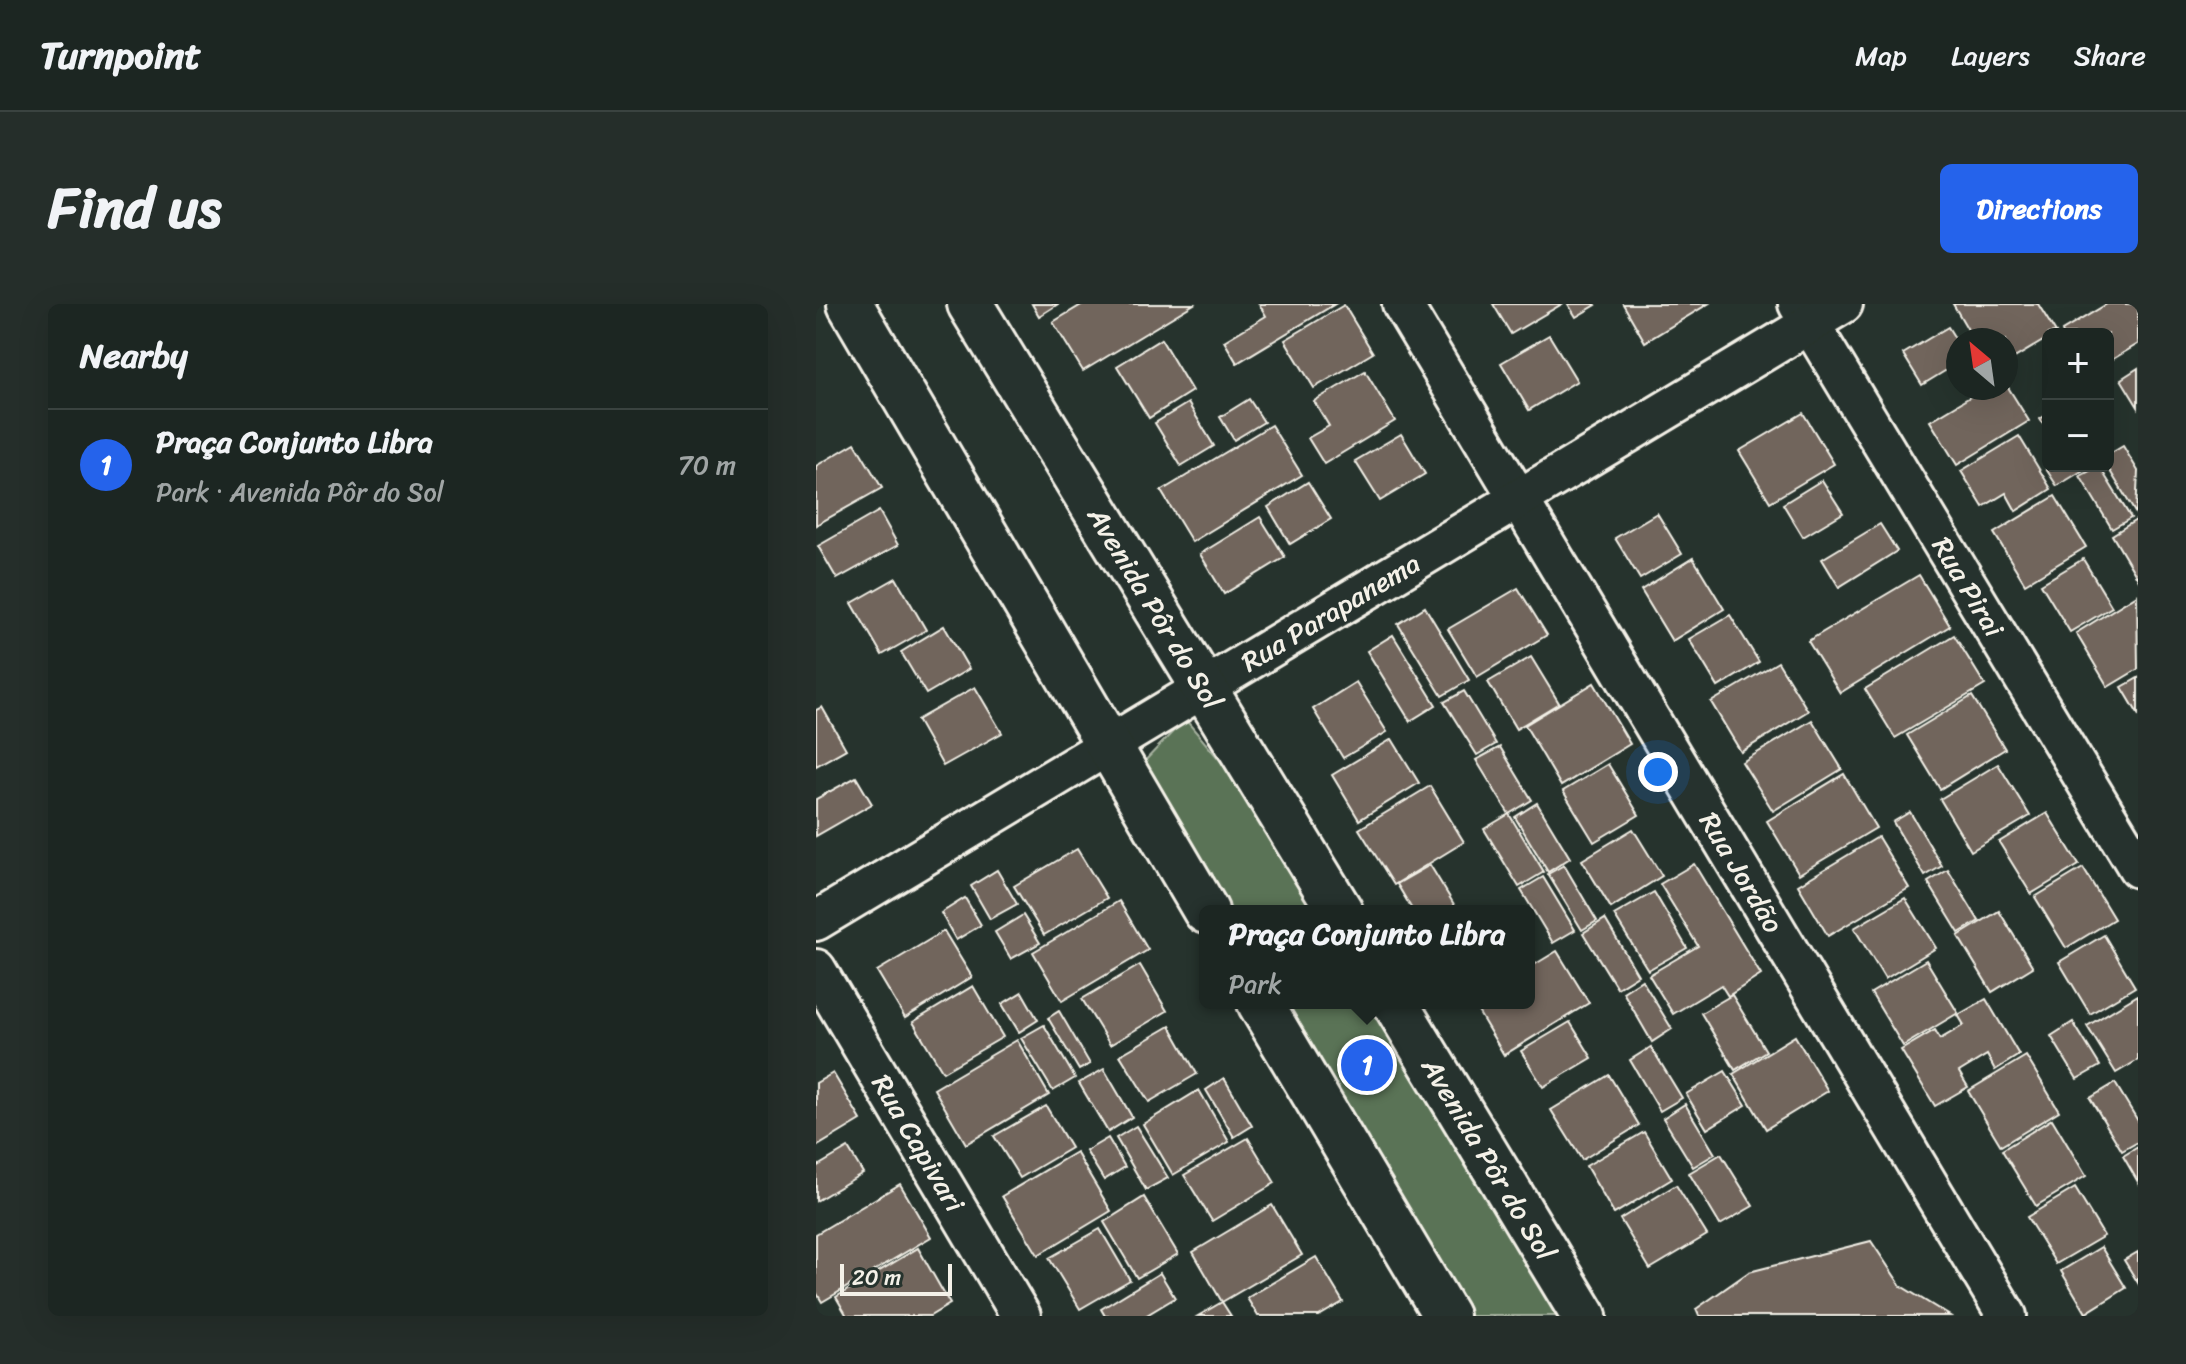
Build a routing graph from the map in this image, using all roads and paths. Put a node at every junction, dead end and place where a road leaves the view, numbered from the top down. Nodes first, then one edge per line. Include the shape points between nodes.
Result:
1 (850, 304) edge
2 (970, 304) edge
3 (1402, 304) edge
4 (1843, 304) edge
5 (1804, 314) edge
6 (1518, 499) junction
7 (1206, 687) junction
8 (1109, 747) junction
9 (2138, 868) edge
10 (1202, 905) edge
11 (1336, 905) edge
12 (816, 921) edge
13 (816, 969) edge
14 (1264, 1009) edge
15 (1399, 1009) edge
16 (1021, 1316) edge
17 (1446, 1316) edge
18 (1584, 1316) edge
19 (2007, 1316) edge

1 - 8 street
2 - 7 street, Avenida Pôr do Sol
3 - 6 street, Rua Jordão
4 - 5 street, Rua Parapanema
5 - 6 street, Rua Parapanema
5 - 9 street, Rua Pirai
6 - 7 street, Rua Parapanema
6 - 19 street, Rua Jordão
7 - 8 street, Rua Parapanema
7 - 11 street, Avenida Pôr do Sol
8 - 10 street
8 - 12 street, Rua Parapanema
13 - 16 street, Rua Capivari
14 - 17 street
15 - 18 street, Avenida Pôr do Sol

